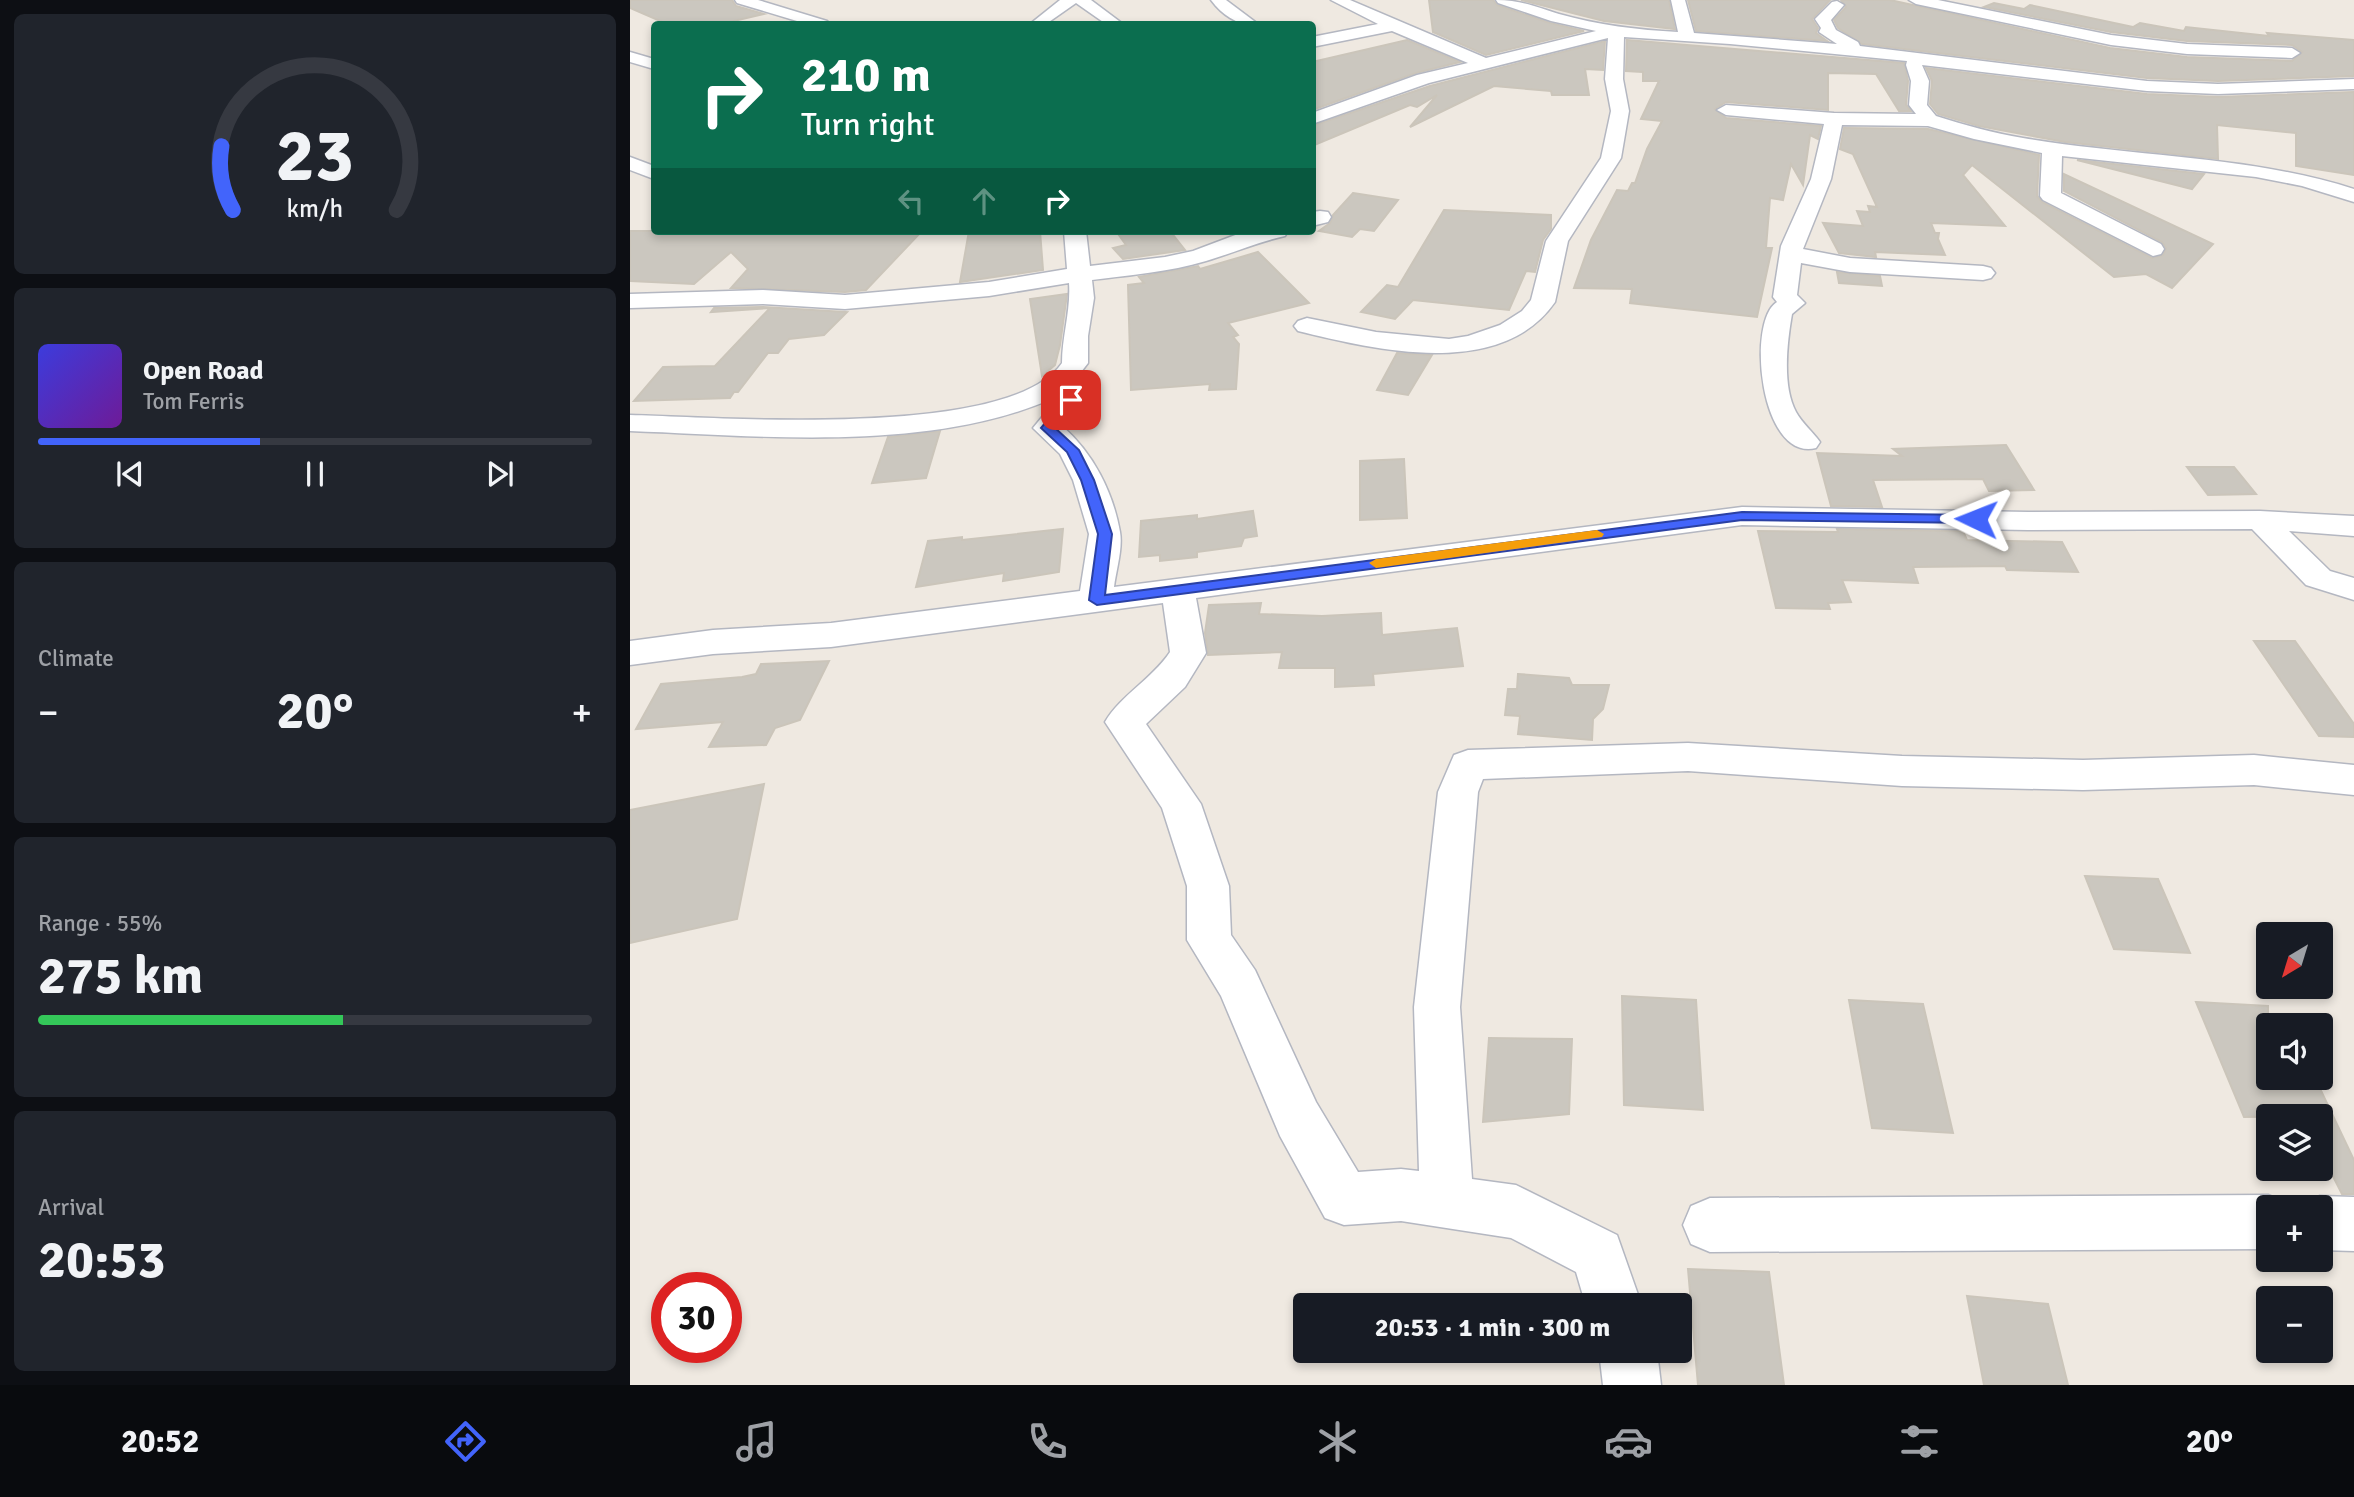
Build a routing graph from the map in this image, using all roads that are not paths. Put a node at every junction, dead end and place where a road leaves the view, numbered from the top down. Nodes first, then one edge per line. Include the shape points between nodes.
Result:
1 (742, 0) edge
2 (1070, 0) edge
3 (1081, 0) edge
4 (1218, 0) edge
5 (1338, 0) edge
6 (1503, 0) edge
7 (1678, 0) edge
8 (1916, 0) edge
9 (1837, 5) dead end
10 (812, 21) edge
11 (1041, 21) edge
12 (1111, 21) edge
13 (1246, 21) edge
14 (1394, 26) junction
15 (1616, 31) junction
16 (1688, 38) junction
17 (1316, 41) edge
18 (1854, 50) junction
19 (2292, 53) dead end
20 (630, 57) edge
21 (1917, 57) junction
22 (651, 63) edge
23 (1483, 63) junction
24 (2354, 85) edge
25 (1726, 110) dead end
26 (1316, 118) edge
27 (1835, 119) junction
28 (1929, 120) junction
29 (2052, 149) junction
30 (630, 163) edge
31 (651, 172) edge
32 (2354, 196) edge
33 (1076, 235) edge
34 (1260, 235) edge
35 (2153, 249) dead end
36 (1791, 254) junction
37 (1983, 273) dead end
38 (1081, 274) junction
39 (630, 301) edge
40 (1307, 326) dead end
41 (1055, 384) junction
42 (630, 423) edge
43 (1806, 442) dead end
44 (2260, 520) junction
45 (2354, 526) edge
46 (2354, 589) edge
47 (1179, 598) dead end
48 (1097, 600) junction
49 (630, 653) edge
50 (2354, 780) edge
51 (1447, 1202) junction
52 (2256, 1222) edge
53 (2333, 1223) edge
54 (2354, 1224) edge
55 (1710, 1225) dead end
56 (1610, 1293) edge
57 (1629, 1363) edge
58 (1632, 1385) edge

1 - 10 street
2 - 11 street
3 - 12 street
4 - 13 street
5 - 14 street
6 - 15 street
7 - 16 street
8 - 19 street via 2111,40 2187,49
9 - 18 street via 1823,19 1827,32 1853,45
14 - 17 street
14 - 23 street
15 - 16 street
15 - 23 street
15 - 40 street via 1614,79 1620,111 1611,158 1558,241 1543,302 1531,316 1474,343 1449,347 1376,340
16 - 18 street
18 - 21 street
20 - 22 street
21 - 24 street via 2147,86
21 - 28 street via 1918,105
23 - 26 street
25 - 27 street
27 - 28 street
27 - 36 street via 1821,179
28 - 29 street via 1955,130
29 - 32 street via 2250,171
29 - 35 street via 2050,196
30 - 31 street
33 - 38 street
34 - 38 street via 1184,260
36 - 37 street via 1850,265
36 - 43 street via 1785,297 1793,303 1780,311 1777,379 1782,411
38 - 39 street via 989,289 845,302 762,298
38 - 41 street via 1075,363
41 - 42 street via 1011,406 902,426 808,429
41 - 48 street via 1071,400 1047,428 1072,450 1088,480 1105,534
44 - 45 street
44 - 46 street via 2318,578
44 - 48 street via 1742,516
47 - 51 street via 1188,653 1172,678 1124,722 1181,804 1208,886 1209,940 1239,984 1297,1119 1344,1199 1401,1195
48 - 49 street via 831,635 713,642
50 - 51 street via 2254,770 2083,775 1902,771 1688,757 1468,765 1458,792 1437,1007
51 - 56 street via 1516,1212 1598,1254
52 - 55 street
53 - 54 street
57 - 58 street

